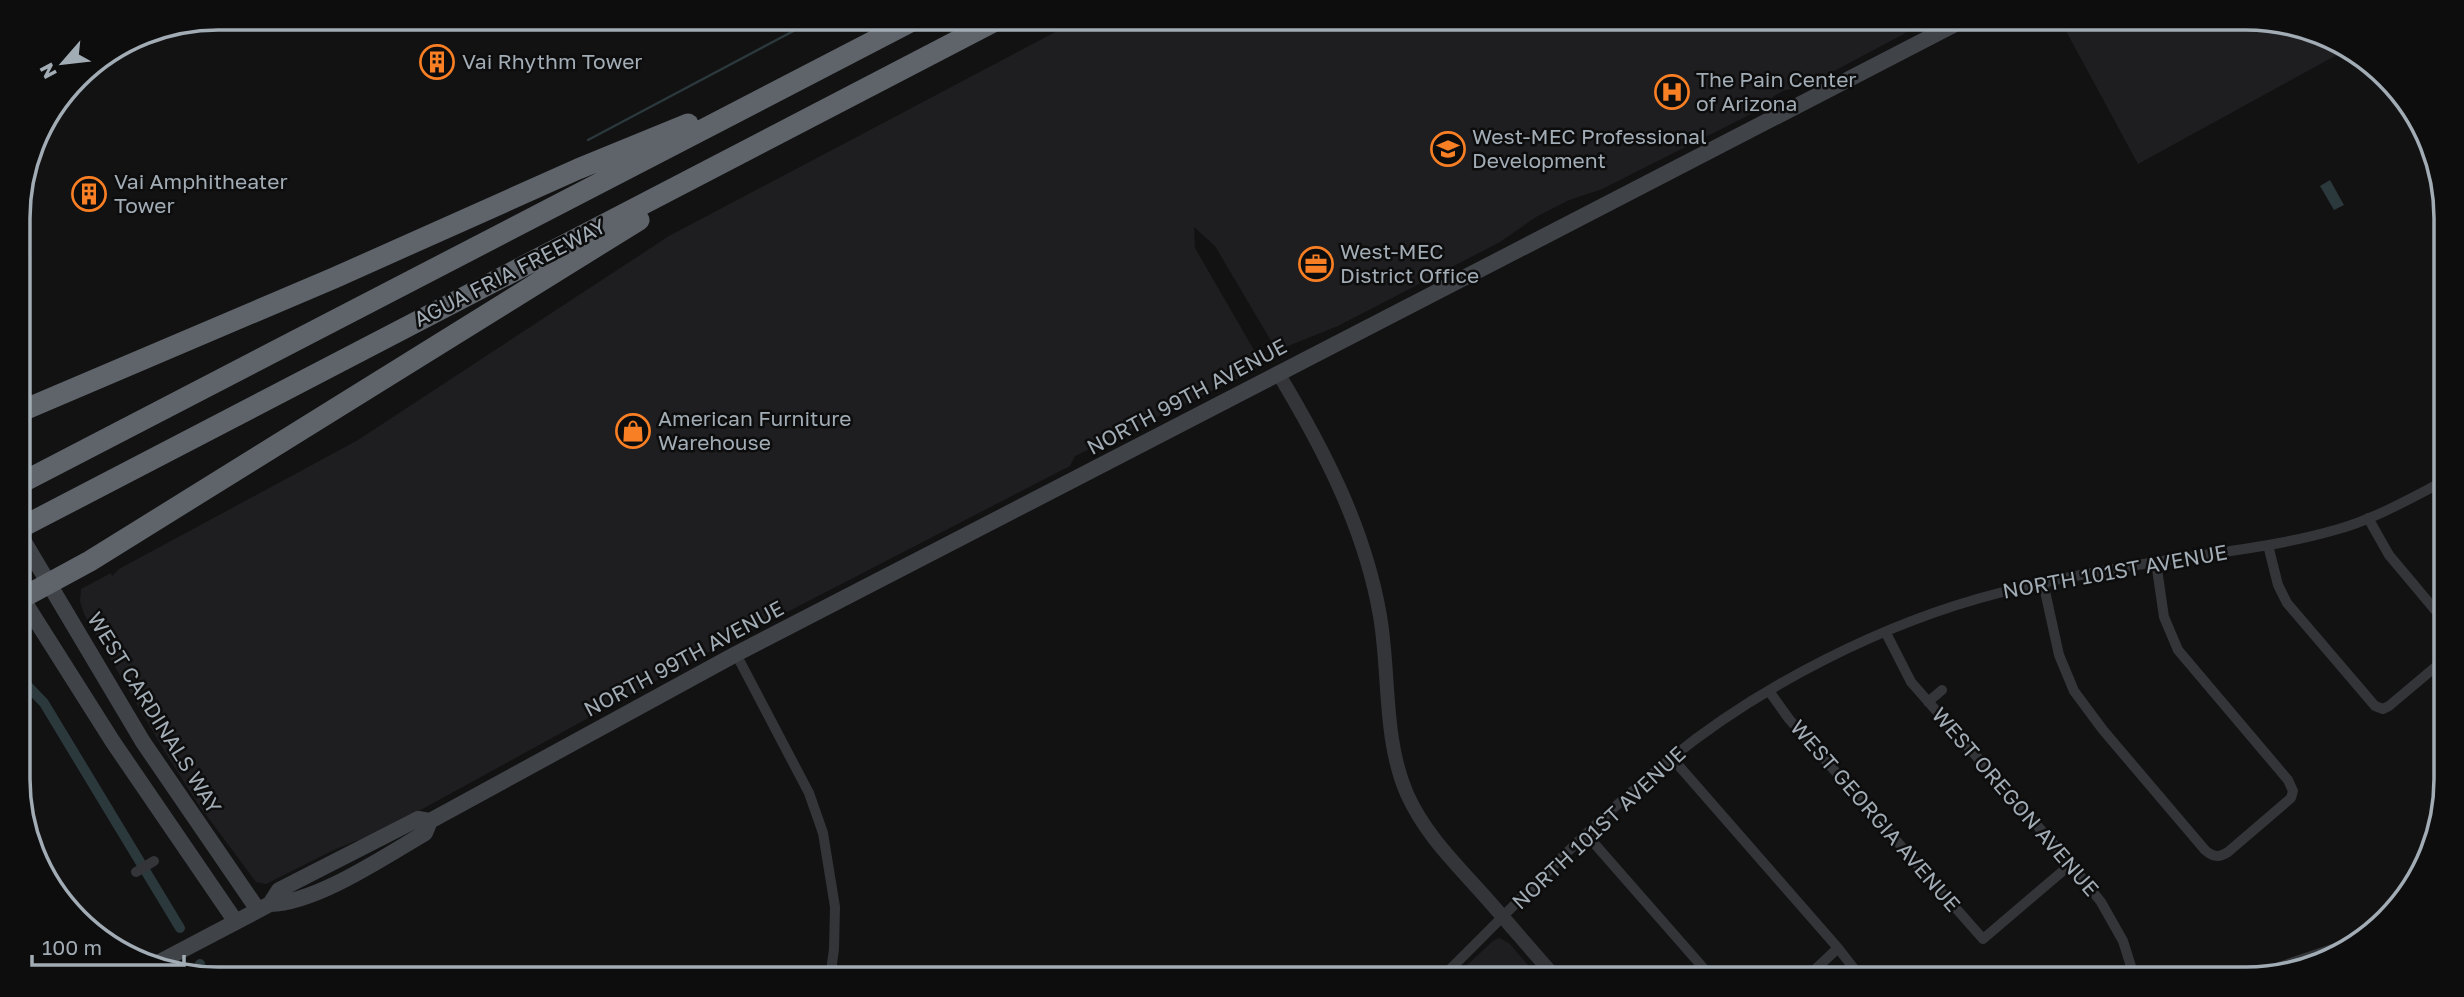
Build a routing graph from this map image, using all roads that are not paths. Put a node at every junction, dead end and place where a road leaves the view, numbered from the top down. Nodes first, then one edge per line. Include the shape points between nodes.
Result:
1 (895, 30) edge
2 (978, 30) edge
3 (1944, 30) edge
4 (791, 83) junction
5 (810, 117) junction
6 (1278, 373) junction
7 (30, 407) edge
8 (30, 478) edge
9 (2434, 486) edge
10 (2368, 518) junction
11 (30, 526) edge
12 (30, 542) edge
13 (2268, 545) junction
14 (2156, 562) junction
15 (2043, 582) junction
16 (49, 584) junction
17 (30, 593) edge
18 (2434, 609) edge
19 (30, 611) edge
20 (1886, 633) junction
21 (736, 654) junction
22 (2434, 668) edge
23 (1942, 690) dead end
24 (1769, 691) junction
25 (1928, 702) junction
26 (1672, 758) junction
27 (1586, 834) junction
28 (152, 862) dead end
29 (2071, 864) junction
30 (136, 872) dead end
31 (264, 907) junction
32 (1502, 918) junction
33 (236, 922) junction
34 (1838, 948) junction
35 (164, 959) edge
36 (832, 967) edge
37 (1452, 967) edge
38 (1546, 967) edge
39 (1702, 967) edge
40 (1818, 967) edge
41 (1852, 967) edge
42 (2132, 967) edge

1 - 4 highway, AGUA FRIA FREEWAY
2 - 5 highway, AGUA FRIA FREEWAY
3 - 6 main road, NORTH 99TH AVENUE
4 - 7 highway via 578,169
4 - 8 highway, AGUA FRIA FREEWAY
5 - 11 highway, AGUA FRIA FREEWAY
5 - 16 highway
6 - 21 main road, NORTH 99TH AVENUE
6 - 32 street via 1335,479 1360,537 1382,627 1396,763 1408,795 1432,837
9 - 10 street, NORTH 101ST AVENUE
10 - 13 street, NORTH 101ST AVENUE
10 - 18 street via 2389,555
12 - 16 main road, WEST CARDINALS WAY
13 - 14 street, NORTH 101ST AVENUE
13 - 22 street via 2287,603 2370,703 2383,709
14 - 15 street, NORTH 101ST AVENUE
14 - 15 street via 2164,617 2178,650 2288,780 2292,791 2291,798 2218,857 2204,850 2082,704 2063,668
15 - 20 street, NORTH 101ST AVENUE via 1966,603
16 - 17 highway
16 - 31 main road, WEST CARDINALS WAY via 143,742
19 - 33 main road
20 - 24 street, NORTH 101ST AVENUE
20 - 25 street, WEST OREGON AVENUE via 1906,673
21 - 31 main road, NORTH 99TH AVENUE via 430,821 418,819 279,890
21 - 36 street via 809,793 823,832 835,907
23 - 25 street, WEST OREGON AVENUE
24 - 26 street, NORTH 101ST AVENUE
24 - 29 street, WEST GEORGIA AVENUE via 1983,939
25 - 29 street, WEST OREGON AVENUE
26 - 27 street, NORTH 101ST AVENUE
26 - 34 street
27 - 32 street, NORTH 101ST AVENUE
27 - 39 street
28 - 30 street
29 - 42 street, WEST OREGON AVENUE via 2113,922
31 - 33 main road, NORTH 99TH AVENUE
32 - 37 street, NORTH 101ST AVENUE
32 - 38 street
33 - 35 main road, NORTH 99TH AVENUE
34 - 40 street
34 - 41 street

